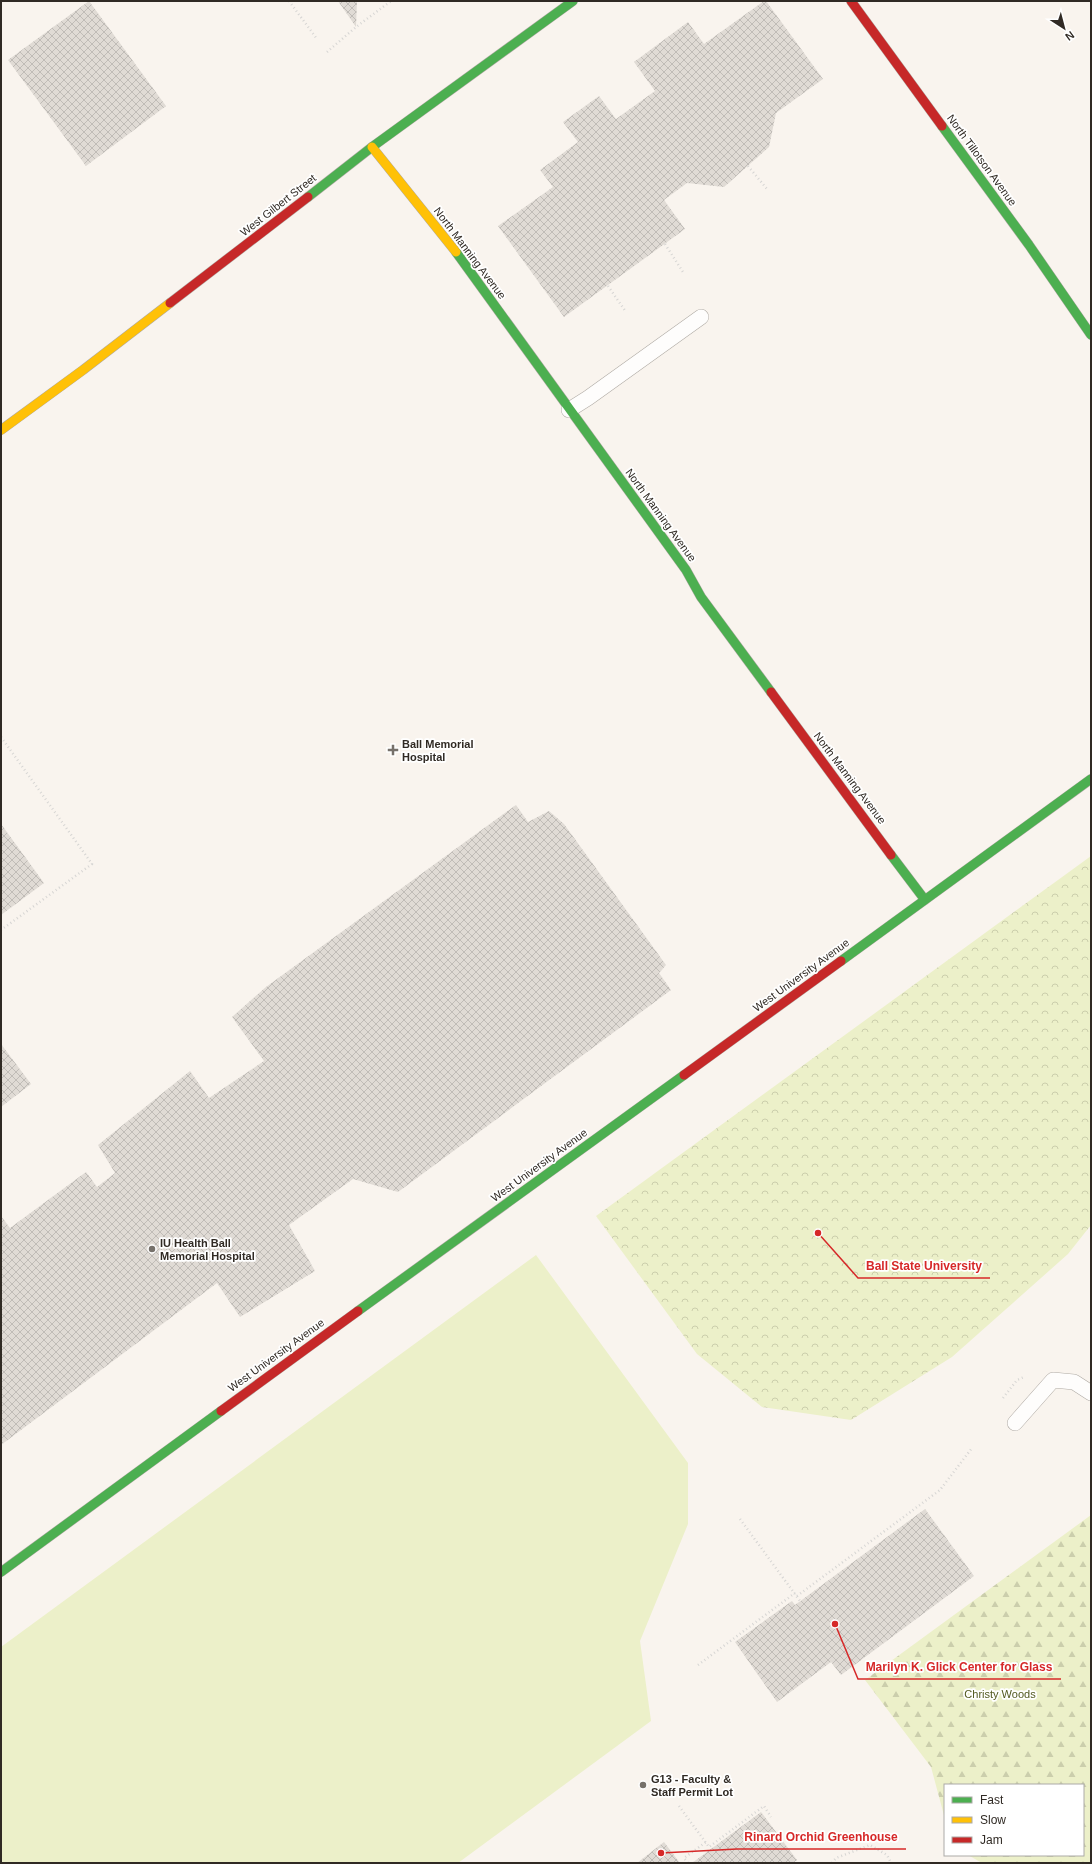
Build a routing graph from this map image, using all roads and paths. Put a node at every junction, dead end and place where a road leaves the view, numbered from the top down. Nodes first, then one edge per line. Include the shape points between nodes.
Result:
1 (289, 1) edge
2 (390, 1) edge
3 (572, 1) edge
4 (851, 1) edge
5 (317, 39) dead end
6 (327, 52) dead end
7 (372, 147) junction
8 (748, 166) dead end
9 (767, 189) dead end
10 (665, 244) dead end
11 (683, 272) dead end
12 (608, 286) dead end
13 (626, 312) dead end
14 (701, 317) dead end
15 (1091, 334) edge
16 (570, 410) junction
17 (1, 430) edge
18 (1, 737) edge
19 (1091, 779) edge
20 (926, 900) junction
21 (1, 930) edge
22 (1091, 1393) edge
23 (1015, 1423) dead end
24 (972, 1448) dead end
25 (740, 1519) dead end
26 (1, 1572) edge
27 (795, 1593) junction
28 (797, 1596) junction
29 (800, 1601) dead end
30 (698, 1665) dead end
31 (679, 1806) dead end
32 (771, 1817) dead end
33 (706, 1842) junction
34 (688, 1863) edge
35 (832, 1863) edge
36 (892, 1863) edge

1 - 5 path
2 - 6 path
3 - 7 street, West Gilbert Street
4 - 15 street, North Tillotson Avenue
7 - 16 street, North Manning Avenue via 443,235
7 - 17 street, West Gilbert Street
8 - 9 path
10 - 11 path
12 - 13 path
14 - 16 lane
16 - 20 street, North Manning Avenue via 686,570 700,597
18 - 21 path via 92,864
19 - 20 street, West University Avenue
20 - 26 street, West University Avenue
22 - 23 lane via 1074,1382 1053,1380
24 - 28 path via 940,1490
25 - 27 path
27 - 28 path
27 - 30 path
28 - 29 path
31 - 33 path
32 - 33 path via 764,1806 709,1847
33 - 34 path via 684,1858
35 - 36 path via 836,1858 870,1845 887,1855

